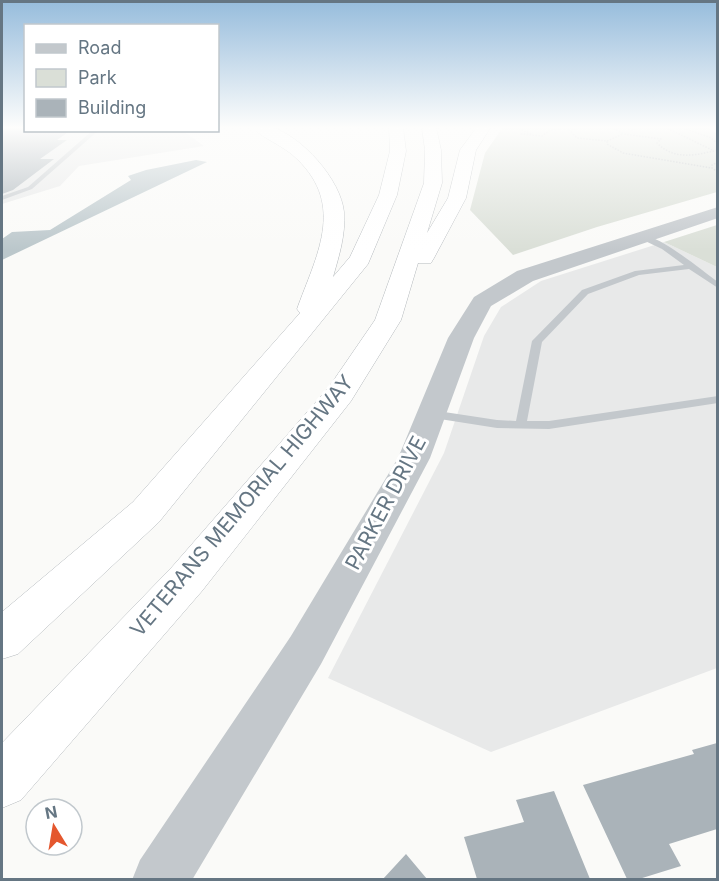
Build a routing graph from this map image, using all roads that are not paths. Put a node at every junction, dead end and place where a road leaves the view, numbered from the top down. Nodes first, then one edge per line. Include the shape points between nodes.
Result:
1 (54, 168) edge
2 (314, 168) edge
3 (394, 168) edge
4 (432, 168) edge
5 (464, 168) edge
6 (2, 198) edge
7 (717, 212) edge
8 (644, 237) junction
9 (691, 266) junction
10 (717, 286) edge
11 (388, 320) junction
12 (307, 321) junction
13 (717, 399) edge
14 (431, 414) junction
15 (521, 424) junction
16 (2, 639) edge
17 (2, 781) edge
18 (160, 879) edge

1 - 6 lane via 30,189
2 - 12 highway via 334,206 334,228
3 - 12 highway via 388,195 360,259
4 - 11 highway, VETERANS MEMORIAL HIGHWAY via 432,183
5 - 11 highway via 457,198
7 - 8 street, PARKER DRIVE
8 - 9 lane
8 - 14 street, PARKER DRIVE via 525,276 482,302 461,338
9 - 10 lane
9 - 15 lane via 638,273 585,292 537,341
11 - 17 highway, VETERANS MEMORIAL HIGHWAY via 340,394 187,579
12 - 16 highway via 146,512
13 - 15 lane via 549,424
14 - 15 lane
14 - 18 street, PARKER DRIVE via 414,458 306,650

